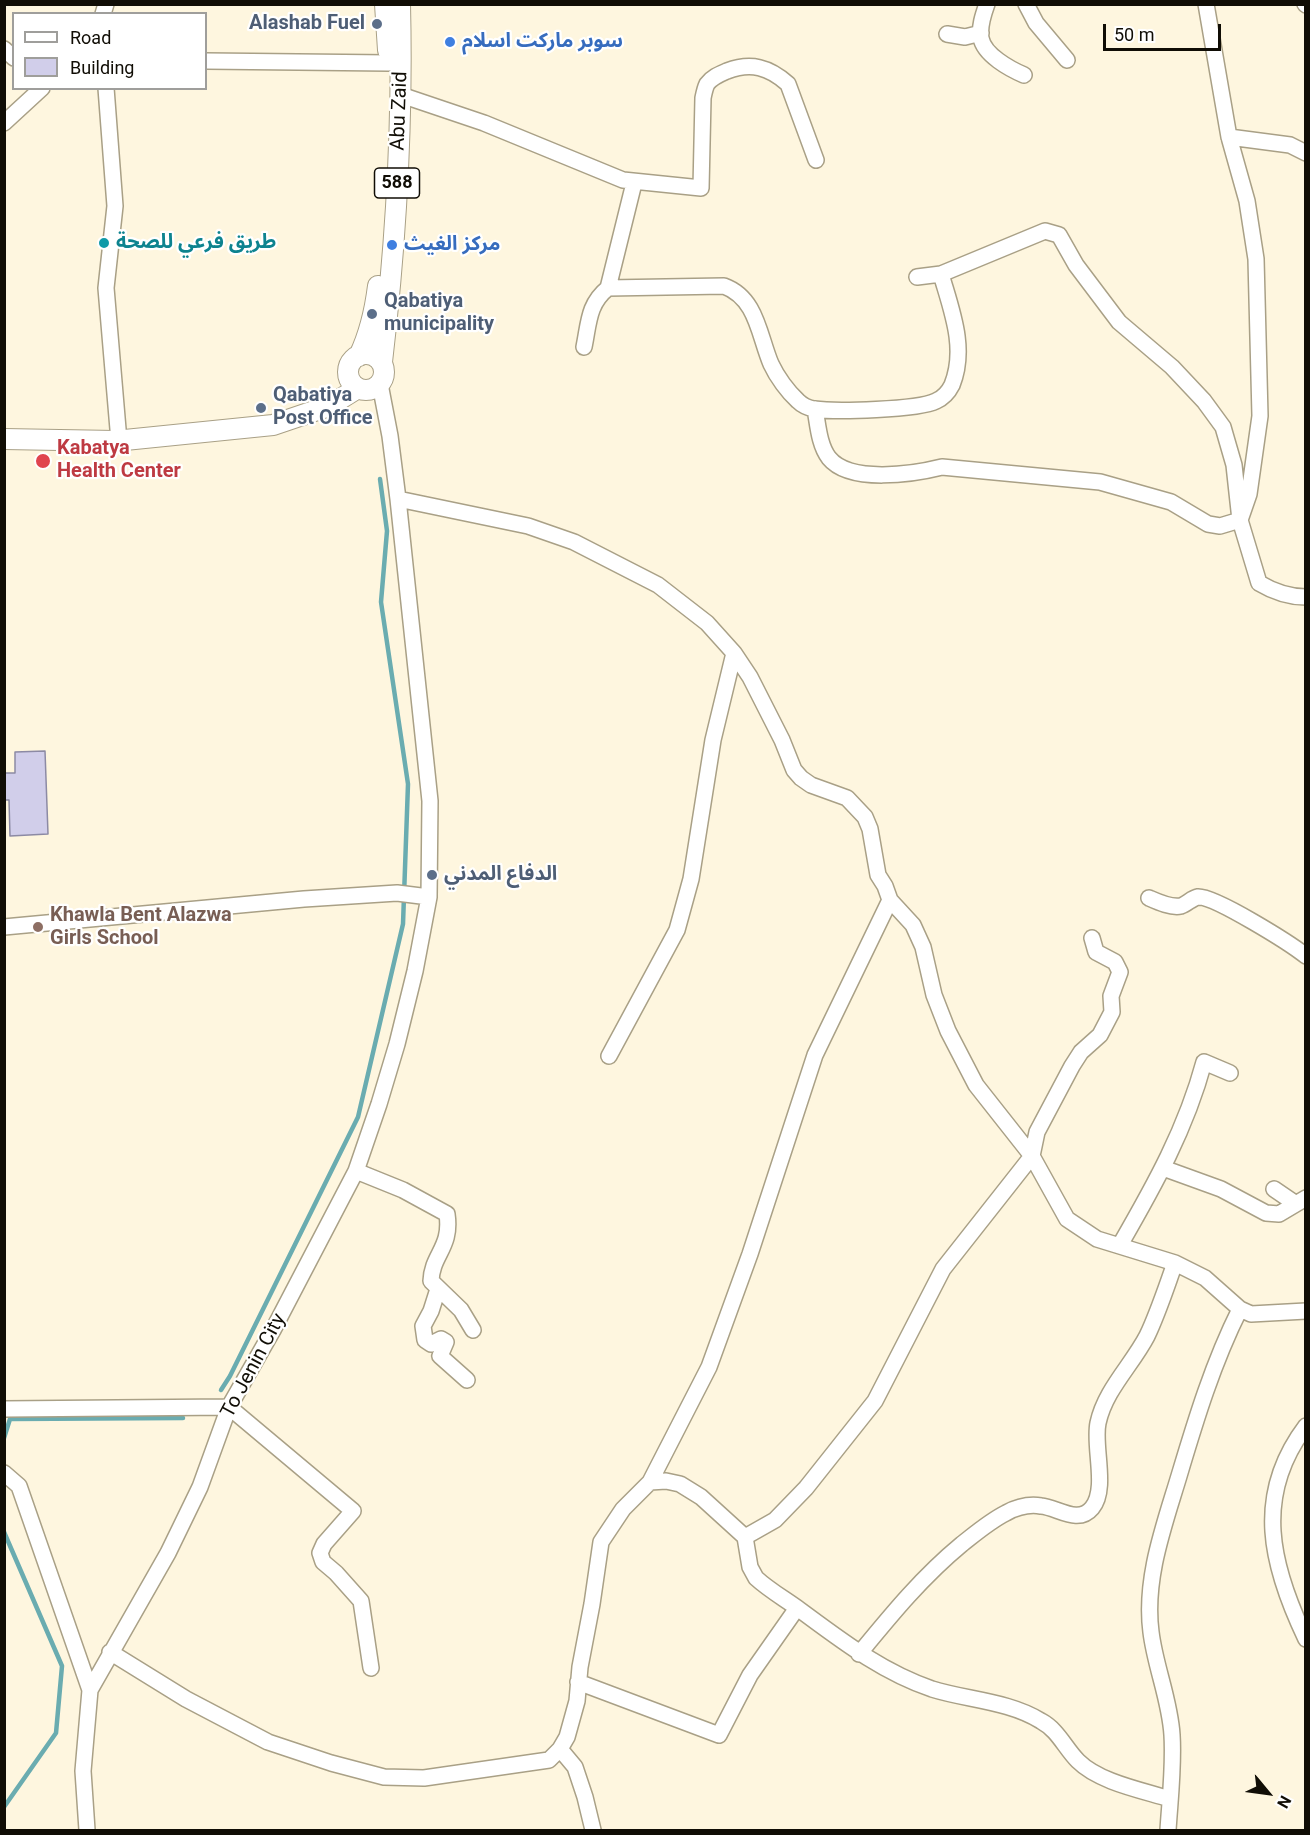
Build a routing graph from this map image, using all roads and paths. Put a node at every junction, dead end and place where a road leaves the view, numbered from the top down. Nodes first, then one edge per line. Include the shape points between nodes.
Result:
1 (385, 4) edge
2 (400, 4) edge
3 (987, 4) edge
4 (1026, 4) edge
5 (1206, 4) edge
6 (981, 33) junction
7 (947, 34) dead end
8 (1067, 60) dead end
9 (207, 62) edge
10 (389, 63) junction
11 (1024, 75) dead end
12 (40, 90) edge
13 (106, 90) edge
14 (401, 95) junction
15 (4, 123) edge
16 (1229, 136) junction
17 (1305, 153) edge
18 (816, 160) dead end
19 (634, 183) junction
20 (941, 274) junction
21 (917, 277) dead end
22 (608, 288) junction
23 (584, 347) dead end
24 (359, 356) junction
25 (381, 362) junction
26 (380, 384) junction
27 (358, 388) junction
28 (815, 409) junction
29 (4, 439) edge
30 (119, 441) junction
31 (398, 499) junction
32 (1240, 520) junction
33 (1305, 597) edge
34 (734, 653) junction
35 (429, 897) junction
36 (1149, 898) dead end
37 (890, 900) junction
38 (4, 927) edge
39 (1092, 938) dead end
40 (1305, 956) edge
41 (609, 1056) dead end
42 (1230, 1073) dead end
43 (1032, 1156) junction
44 (1163, 1168) junction
45 (356, 1170) junction
46 (1274, 1189) dead end
47 (1300, 1201) edge
48 (1120, 1245) junction
49 (1175, 1263) junction
50 (438, 1289) junction
51 (1240, 1309) junction
52 (1305, 1311) edge
53 (473, 1330) dead end
54 (467, 1380) dead end
55 (229, 1407) junction
56 (4, 1409) edge
57 (1305, 1426) edge
58 (4, 1473) edge
59 (650, 1482) junction
60 (745, 1537) junction
61 (797, 1608) junction
62 (1305, 1639) edge
63 (110, 1653) junction
64 (860, 1654) junction
65 (371, 1668) dead end
66 (578, 1682) junction
67 (90, 1690) junction
68 (560, 1749) junction
69 (1170, 1799) junction
70 (87, 1830) edge
71 (594, 1830) edge
72 (1168, 1830) edge

1 - 10 main road, Abu Zaid / 588
2 - 14 main road, Abu Zaid / 588
3 - 6 street
4 - 8 street via 1035,23
5 - 16 street
6 - 7 street via 965,37
6 - 11 street via 981,40 992,55
9 - 10 street
10 - 24 main road, Abu Zaid / 588 via 380,269 375,309
12 - 15 street
13 - 30 street via 115,206 106,288
14 - 19 street via 484,123
14 - 25 main road, Abu Zaid / 588 via 394,236
16 - 17 street via 1290,145
16 - 32 street via 1247,201 1256,259 1260,416 1249,494
18 - 19 street via 788,84 759,68 741,66 716,75 703,98 701,188
19 - 22 street
20 - 21 street
20 - 28 street via 956,327 958,354 952,386 945,395 921,405
20 - 32 street via 1045,231 1059,235 1076,265 1119,322 1172,367 1204,400 1223,427 1234,465
22 - 23 street via 591,308
22 - 28 street via 733,289 755,315 772,367 799,402
24 - 25 main road via 372,354
24 - 27 main road via 351,362 348,374
25 - 26 main road via 385,373
26 - 27 main road
26 - 31 street, To Jenin City
27 - 30 main road via 329,406 273,425
28 - 32 street via 824,451 831,461 855,472 884,475 942,467 1100,482 1171,502 1208,524 1220,526
29 - 30 main road
31 - 34 street via 528,526 574,542 658,585 707,623
31 - 35 street, To Jenin City via 429,801
32 - 33 street via 1259,583 1273,591
34 - 37 street via 750,677 794,770 811,785 847,798 865,817 878,875
34 - 41 street via 713,740 691,879 677,930
35 - 38 street via 397,893 304,898
35 - 45 street, To Jenin City via 397,1044
36 - 40 street via 1180,906 1198,897 1212,901 1291,944
37 - 43 street via 913,925 944,1022 976,1085
37 - 59 street via 815,1055 754,1244 709,1367
39 - 43 street via 1096,952 1115,962 1120,972 1111,996 1112,1012 1100,1035 1072,1066 1037,1132
42 - 44 street via 1204,1062 1196,1093
43 - 48 street via 1067,1219 1097,1239
43 - 60 street via 943,1269 875,1401 806,1488 775,1520
44 - 47 street via 1221,1189 1266,1214 1279,1214
44 - 48 street
45 - 50 street via 447,1214 447,1241 431,1272 431,1281
45 - 55 street, To Jenin City
46 - 47 street
48 - 49 street
49 - 51 street via 1206,1278
49 - 64 street via 1147,1336 1105,1401 1098,1425 1098,1495 1093,1508 1071,1515 1043,1506 1024,1506 981,1528 936,1566
50 - 53 street via 461,1310
50 - 54 street via 423,1326 425,1340 431,1344 441,1339 446,1342 440,1356
51 - 52 street via 1251,1314
51 - 69 street via 1202,1397 1155,1561 1151,1632 1172,1734
55 - 56 street
55 - 63 street, To Jenin City via 200,1487
55 - 65 street via 353,1511 320,1553 323,1562 361,1601
57 - 62 street via 1277,1477 1273,1521 1282,1579
58 - 67 street via 19,1486
59 - 60 street via 680,1484 701,1497
59 - 66 street via 623,1509 601,1542
60 - 61 street via 756,1578
61 - 64 street
61 - 66 street via 750,1675 719,1736
63 - 67 street, To Jenin City
63 - 68 street via 268,1742 384,1777 424,1778 538,1763 549,1760
64 - 69 street via 898,1676 932,1689 1024,1712 1056,1732 1078,1761 1094,1772
66 - 68 street via 577,1701
67 - 70 street, To Jenin City via 83,1771
68 - 71 street via 575,1767
69 - 72 street

